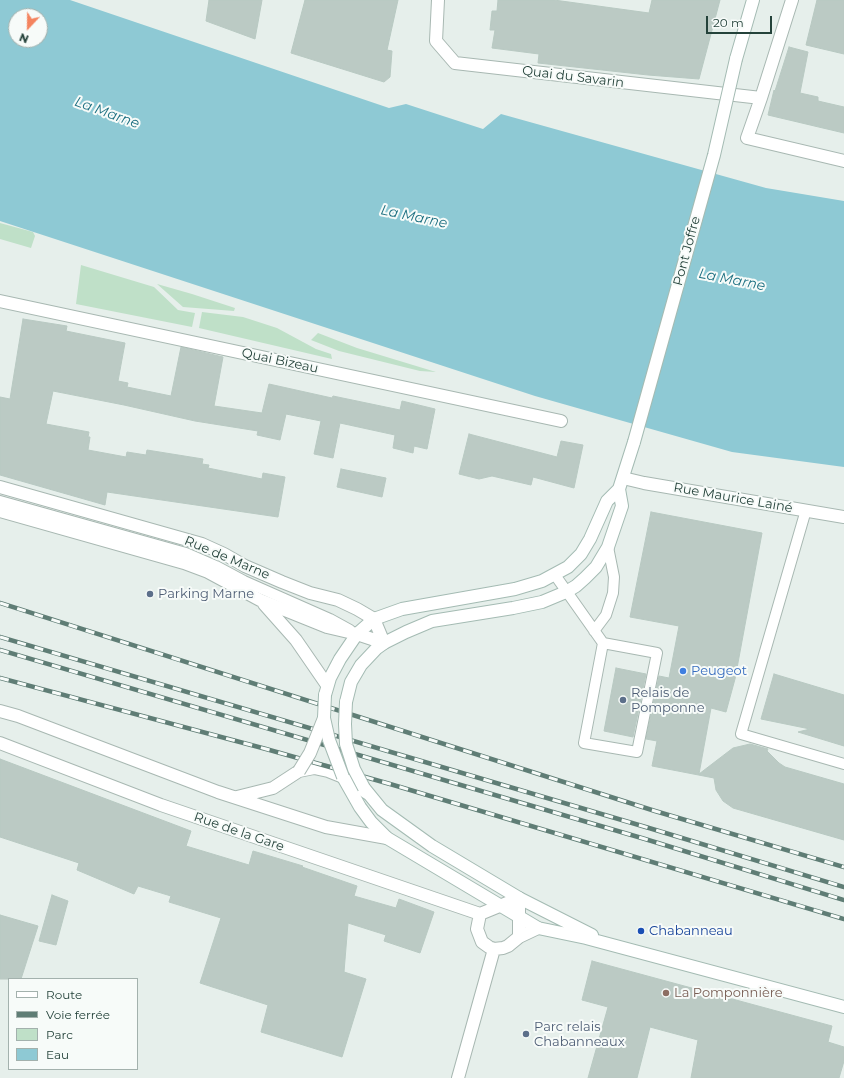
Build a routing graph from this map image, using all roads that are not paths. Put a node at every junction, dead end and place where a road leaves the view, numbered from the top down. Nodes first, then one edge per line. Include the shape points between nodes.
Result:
1 (438, 0) edge
2 (753, 0) edge
3 (792, 0) edge
4 (761, 98) junction
5 (844, 161) edge
6 (0, 300) edge
7 (561, 421) dead end
8 (621, 484) junction
9 (0, 487) edge
10 (0, 501) edge
11 (806, 510) junction
12 (0, 511) edge
13 (844, 517) edge
14 (608, 547) junction
15 (555, 575) junction
16 (566, 592) junction
17 (260, 600) junction
18 (374, 619) junction
19 (594, 631) junction
20 (357, 634) junction
21 (384, 643) junction
22 (603, 643) junction
23 (326, 690) junction
24 (0, 712) edge
25 (324, 718) junction
26 (0, 743) edge
27 (844, 764) edge
28 (299, 771) junction
29 (343, 777) junction
30 (366, 791) junction
31 (237, 797) junction
32 (382, 810) junction
33 (371, 822) junction
34 (360, 834) junction
35 (387, 838) junction
36 (519, 898) junction
37 (500, 906) junction
38 (480, 914) junction
39 (519, 917) junction
40 (538, 928) junction
41 (519, 937) junction
42 (494, 949) junction
43 (648, 955) junction
44 (844, 1007) edge
45 (458, 1078) edge

1 - 4 street, Quai du Savarin via 436,41 455,63
2 - 8 street, Pont Joffre, bridge via 736,59 714,155
3 - 4 street
4 - 5 street via 747,138
6 - 7 street, Quai Bizeau
8 - 11 street, Rue Maurice Lainé
8 - 14 street via 622,506
8 - 15 street via 607,501 582,554
9 - 18 street, Rue de Marne via 202,544 245,566 310,593 357,608
10 - 20 lane, Rue de Marne via 186,553
11 - 13 street, Rue Maurice Lainé
11 - 27 lane via 741,734
12 - 17 street, Rue de Marne via 184,563 208,572
14 - 16 street via 596,567
14 - 19 lane via 614,577 613,593 606,615
15 - 16 lane
15 - 18 street via 515,589 402,609
16 - 19 lane
16 - 21 street via 542,602 432,621
17 - 20 street, Rue de Marne via 327,627
17 - 23 street, Rue de Marne via 296,640
18 - 20 street
18 - 21 street
19 - 22 lane
20 - 21 street, Rue de Marne
20 - 23 street via 340,659
21 - 30 street, bridge via 361,666 351,682 346,702 346,744 354,769
22 - 22 lane via 584,743 637,752 657,653
23 - 25 street, bridge
24 - 31 street via 18,716
25 - 28 street, bridge via 310,753
25 - 29 street, bridge
26 - 38 street, Rue de la Gare via 161,805
28 - 29 street via 314,768
28 - 31 street via 273,788
29 - 30 street
29 - 33 street
30 - 32 street
31 - 34 street via 326,827
32 - 33 street
32 - 36 street via 432,846
33 - 34 street
33 - 35 street
34 - 35 street
35 - 37 street
36 - 37 street
36 - 39 street
36 - 43 street via 587,933
37 - 38 street
37 - 39 street
38 - 42 street via 476,929 482,942
39 - 40 street
39 - 41 street
40 - 41 street
40 - 43 street
41 - 42 street via 508,946
42 - 45 street
43 - 44 street

